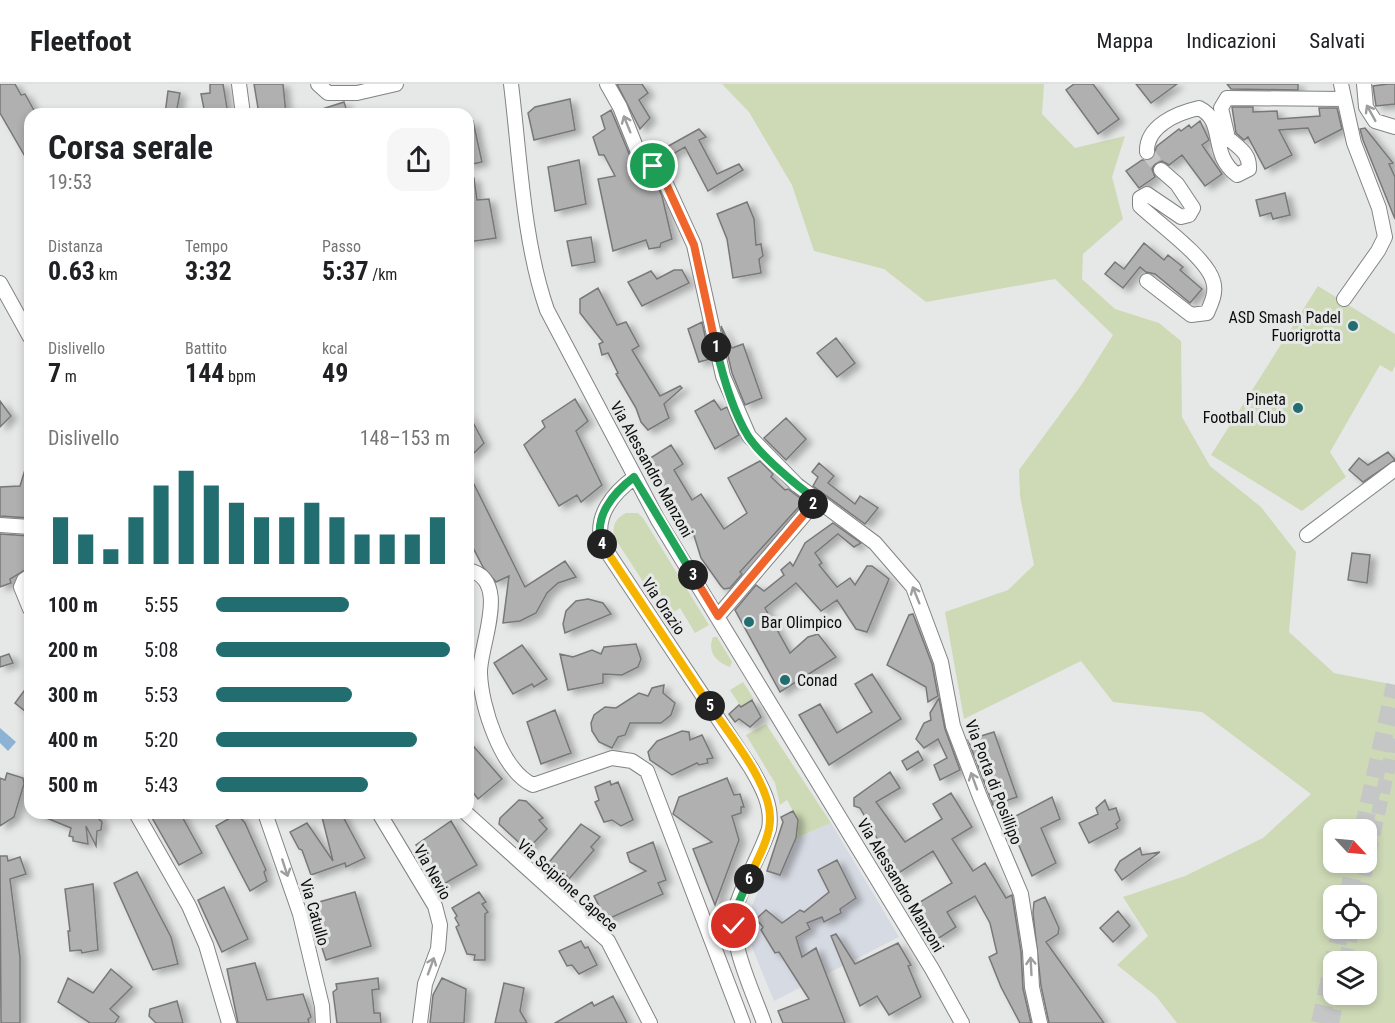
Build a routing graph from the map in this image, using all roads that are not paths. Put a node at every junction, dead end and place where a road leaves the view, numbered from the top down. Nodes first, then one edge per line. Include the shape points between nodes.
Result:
1 (239, 84) edge
2 (318, 84) edge
3 (396, 84) edge
4 (511, 84) edge
5 (607, 84) edge
6 (1341, 84) edge
7 (1364, 84) edge
8 (1344, 99) junction
9 (242, 108) edge
10 (1395, 127) edge
11 (1147, 153) dead end
12 (1161, 170) tunnel mouth
13 (1147, 281) dead end
14 (0, 283) edge
15 (1344, 299) dead end
16 (24, 326) edge
17 (1395, 469) edge
18 (634, 477) junction
19 (817, 500) junction
20 (0, 525) edge
21 (24, 527) edge
22 (1307, 535) dead end
23 (474, 574) edge
24 (24, 580) edge
25 (24, 594) edge
26 (718, 616) junction
27 (139, 819) edge
28 (268, 819) edge
29 (383, 819) edge
30 (473, 819) edge
31 (229, 1023) edge
32 (323, 1023) edge
33 (420, 1023) edge
34 (650, 1023) edge
35 (742, 1023) edge
36 (764, 1023) edge
37 (962, 1023) edge
38 (1040, 1023) edge

1 - 9 street
2 - 3 street via 328,93 357,93
4 - 18 street, Via Alessandro Manzoni via 539,288
19 -> 5 street, Via Porta di Posillipo via 749,436 723,376 694,245 662,175 638,152
6 - 8 street
10 -> 7 street via 1376,122 1366,107
8 - 11 street via 1227,98 1221,108 1228,138 1246,153 1249,161 1249,169 1243,174 1237,175 1226,167 1210,113 1200,108 1176,115 1155,130 1147,142
8 - 15 street via 1385,237
12 - 13 street via 1194,208 1189,216 1181,217 1147,194 1140,198 1140,206 1183,242 1200,262 1214,281 1213,301 1207,313 1191,315
14 - 16 street
17 - 22 street
18 - 26 street, Via Alessandro Manzoni
18 - 36 street, Via Orazio via 614,495 601,517 602,544 751,768 768,802 769,829 735,911 734,926
19 - 26 street
38 -> 19 street, Via Porta di Posillipo via 1021,894 953,726 941,662 913,587 875,543
20 - 21 street
23 - 35 street via 484,580 491,595 480,672 489,720 501,748 533,785 612,758 632,761 647,771
24 - 25 street
26 - 37 street, Via Alessandro Manzoni
27 - 31 street via 189,906 206,945
28 -> 32 street, Via Catullo via 300,914
33 -> 29 street, Via Nevio via 440,926 435,906
30 - 34 street, Via Scipione Capece via 608,941

